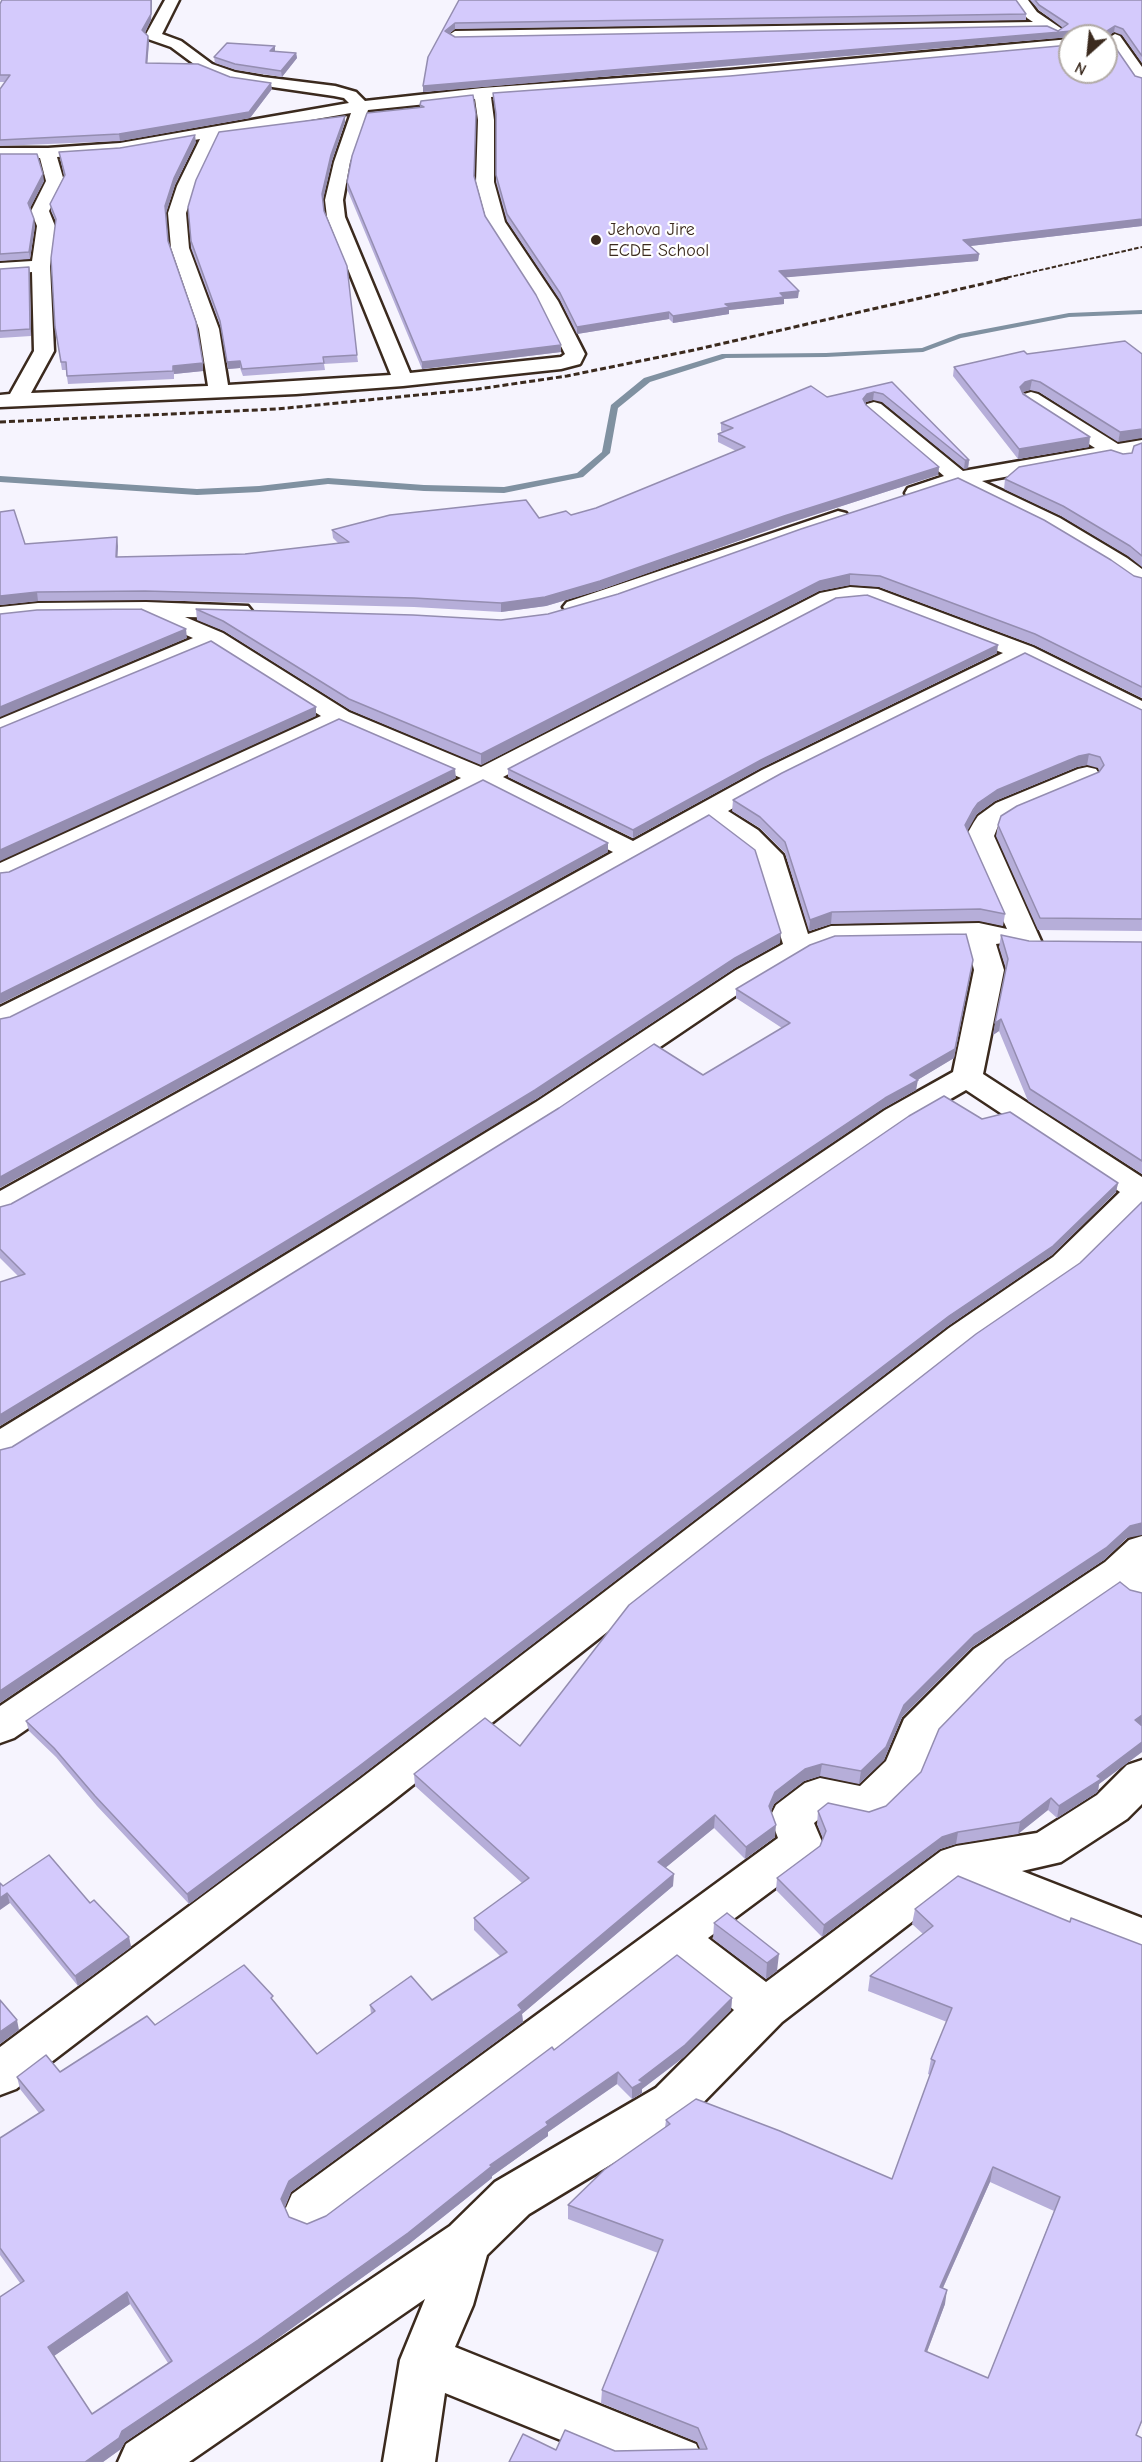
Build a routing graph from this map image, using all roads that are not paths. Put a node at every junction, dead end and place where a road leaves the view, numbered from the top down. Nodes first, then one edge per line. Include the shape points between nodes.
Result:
1 (172, 0) edge
2 (1020, 0) edge
3 (1048, 26) junction
4 (1058, 31) edge
5 (454, 36) edge
6 (1133, 38) edge
7 (1118, 39) edge
8 (1058, 45) edge
9 (1118, 50) edge
10 (1142, 78) edge
11 (482, 93) junction
12 (361, 106) junction
13 (212, 133) junction
14 (0, 153) edge
15 (48, 153) junction
16 (41, 266) junction
17 (0, 269) edge
18 (403, 380) junction
19 (219, 391) junction
20 (1030, 398) edge
21 (8, 401) edge
22 (874, 408) edge
23 (1142, 446) edge
24 (1112, 450) junction
25 (1142, 467) edge
26 (959, 478) junction
27 (897, 500) edge
28 (855, 513) edge
29 (1142, 558) edge
30 (1119, 563) junction
31 (1142, 580) edge
32 (146, 609) junction
33 (262, 612) edge
34 (558, 612) edge
35 (0, 614) edge
36 (214, 638) junction
37 (1024, 652) junction
38 (1142, 711) edge
39 (340, 717) junction
40 (0, 728) edge
41 (1087, 775) edge
42 (482, 777) junction
43 (711, 811) junction
44 (635, 853) junction
45 (0, 873) edge
46 (979, 932) junction
47 (798, 947) junction
48 (0, 1019) edge
49 (967, 1077) junction
50 (1141, 1191) edge
51 (0, 1205) edge
52 (0, 1446) edge
53 (1134, 1571) edge
54 (0, 1727) edge
55 (1142, 1777) edge
56 (956, 1864) junction
57 (1142, 1937) edge
58 (676, 1939) junction
59 (766, 2008) junction
60 (0, 2074) edge
61 (309, 2210) dead end
62 (467, 2242) junction
63 (425, 2360) junction
64 (144, 2462) edge
65 (410, 2462) edge
66 (678, 2462) edge

1 - 12 street via 153,36 176,44 207,67 231,76 335,91 350,95
2 - 3 street
3 - 4 street
3 - 5 street
6 - 7 street
8 - 11 street
9 - 10 street
11 - 12 street
11 - 18 street via 486,120 485,182 496,222 548,301 575,354 573,360 561,363
12 - 13 street
12 - 18 street via 342,162 334,200 336,217
13 - 15 street via 120,148
13 - 19 street via 177,213 180,248 209,329
14 - 15 street
15 - 16 street via 55,181 40,211 46,226
16 - 17 street
16 - 21 street via 44,351
18 - 19 street
19 - 21 street
20 - 24 street
22 - 26 street
23 - 24 street
24 - 25 street
24 - 26 street
26 - 27 street
26 - 30 street via 1052,524
28 - 34 street
29 - 30 street
30 - 31 street
32 - 33 street
32 - 35 street
32 - 36 street
36 - 39 street
36 - 40 street
37 - 38 street
37 - 42 street via 870,594 828,598
37 - 43 street via 771,776
39 - 42 street
39 - 45 street
41 - 46 street via 1005,809 987,822 980,836 1039,941
42 - 44 street
42 - 48 street
43 - 44 street
43 - 47 street via 769,855
44 - 51 street
46 - 47 street via 831,936
46 - 49 street via 989,970
47 - 52 street via 746,976 537,1116
49 - 50 street
49 - 54 street via 897,1117
50 - 60 street via 1065,1265 961,1336 375,1791
53 - 58 street via 988,1660 918,1731 903,1771 868,1805 820,1796 791,1816 802,1844
55 - 56 street via 1112,1807 1046,1849
56 - 57 street
56 - 59 street
58 - 59 street
58 - 61 street
59 - 62 street via 672,2103 512,2198
62 - 63 street via 448,2305
62 - 64 street
63 - 65 street
63 - 66 street

